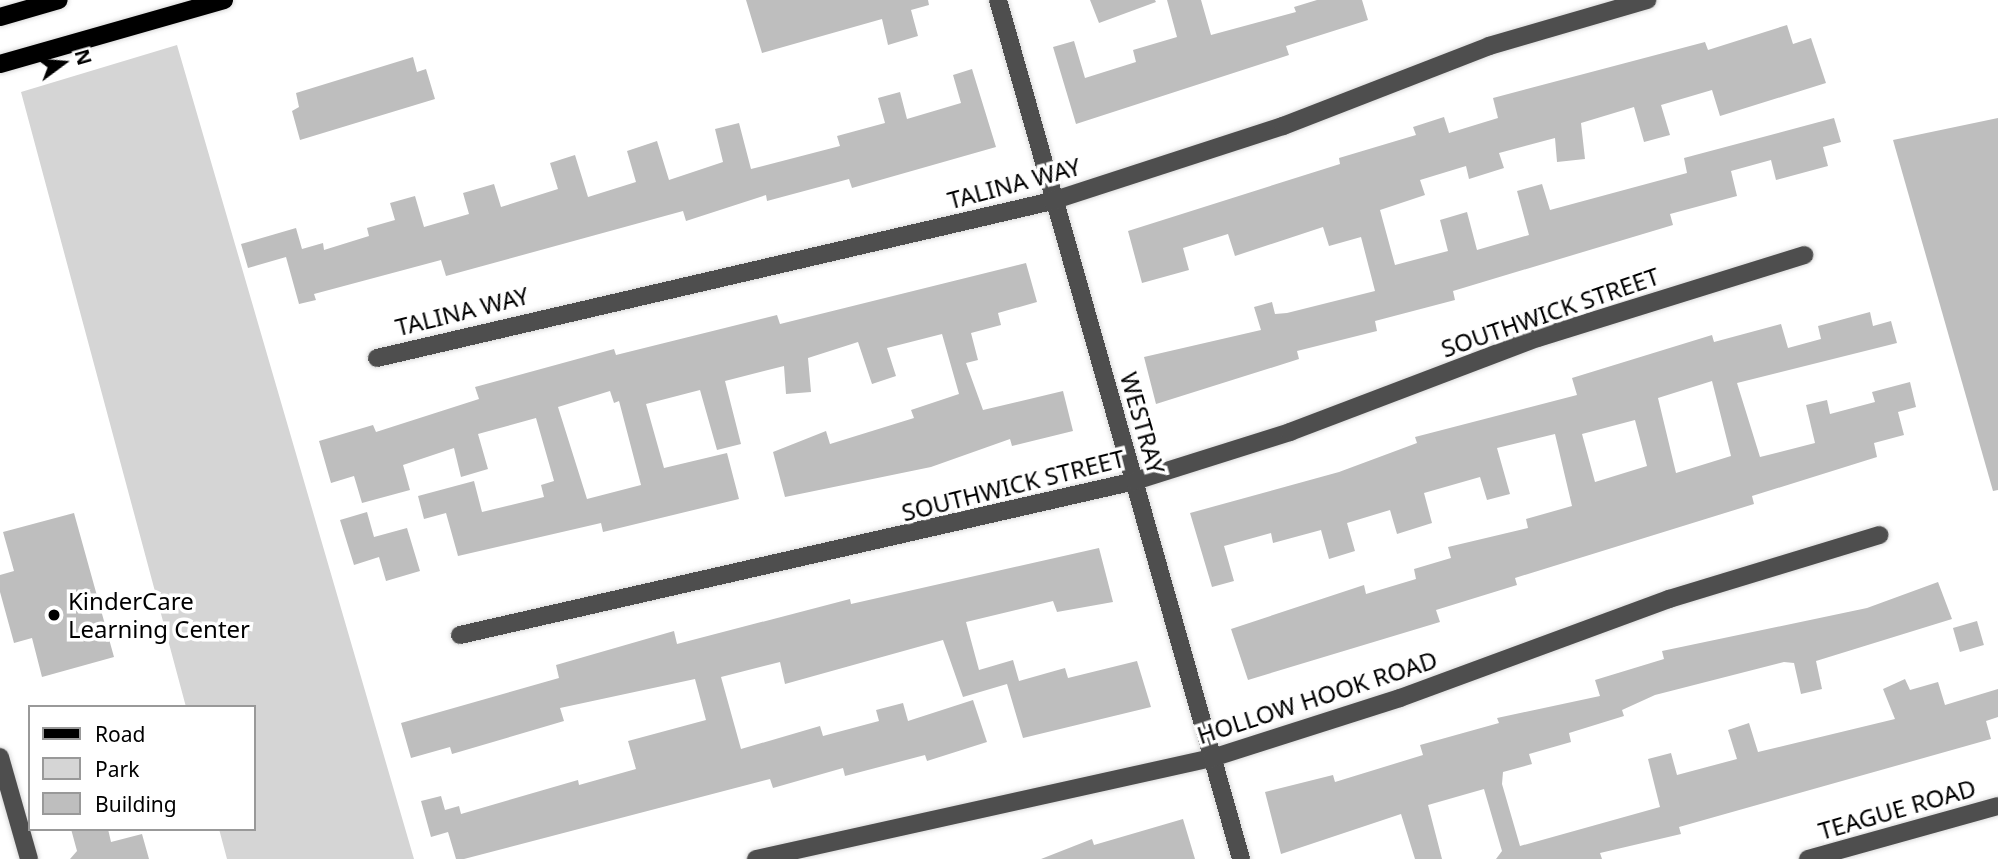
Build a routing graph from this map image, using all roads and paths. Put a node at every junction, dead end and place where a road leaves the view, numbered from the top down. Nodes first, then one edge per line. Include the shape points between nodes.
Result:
1 (59, 0) edge
2 (224, 0) edge
3 (998, 0) edge
4 (1647, 0) edge
5 (0, 17) edge
6 (0, 64) edge
7 (1052, 201) junction
8 (1804, 255) dead end
9 (377, 358) dead end
10 (1135, 481) junction
11 (1880, 536) dead end
12 (460, 635) dead end
13 (0, 757) edge
14 (1212, 758) junction
15 (1998, 806) edge
16 (29, 859) edge
17 (756, 859) edge
18 (1241, 859) edge
19 (1808, 859) edge

1 - 5 main road
2 - 6 main road
3 - 7 street, WESTRAY
4 - 7 street, TALINA WAY via 1489,46 1283,126
7 - 9 street, TALINA WAY
7 - 10 street, WESTRAY
8 - 10 street, SOUTHWICK STREET via 1538,338 1290,432
10 - 12 street, SOUTHWICK STREET
10 - 14 street, WESTRAY
11 - 14 street, HOLLOW HOOK ROAD via 1669,599 1400,698
13 - 16 street
14 - 17 street, HOLLOW HOOK ROAD
14 - 18 street, WESTRAY
15 - 19 street, TEAGUE ROAD

